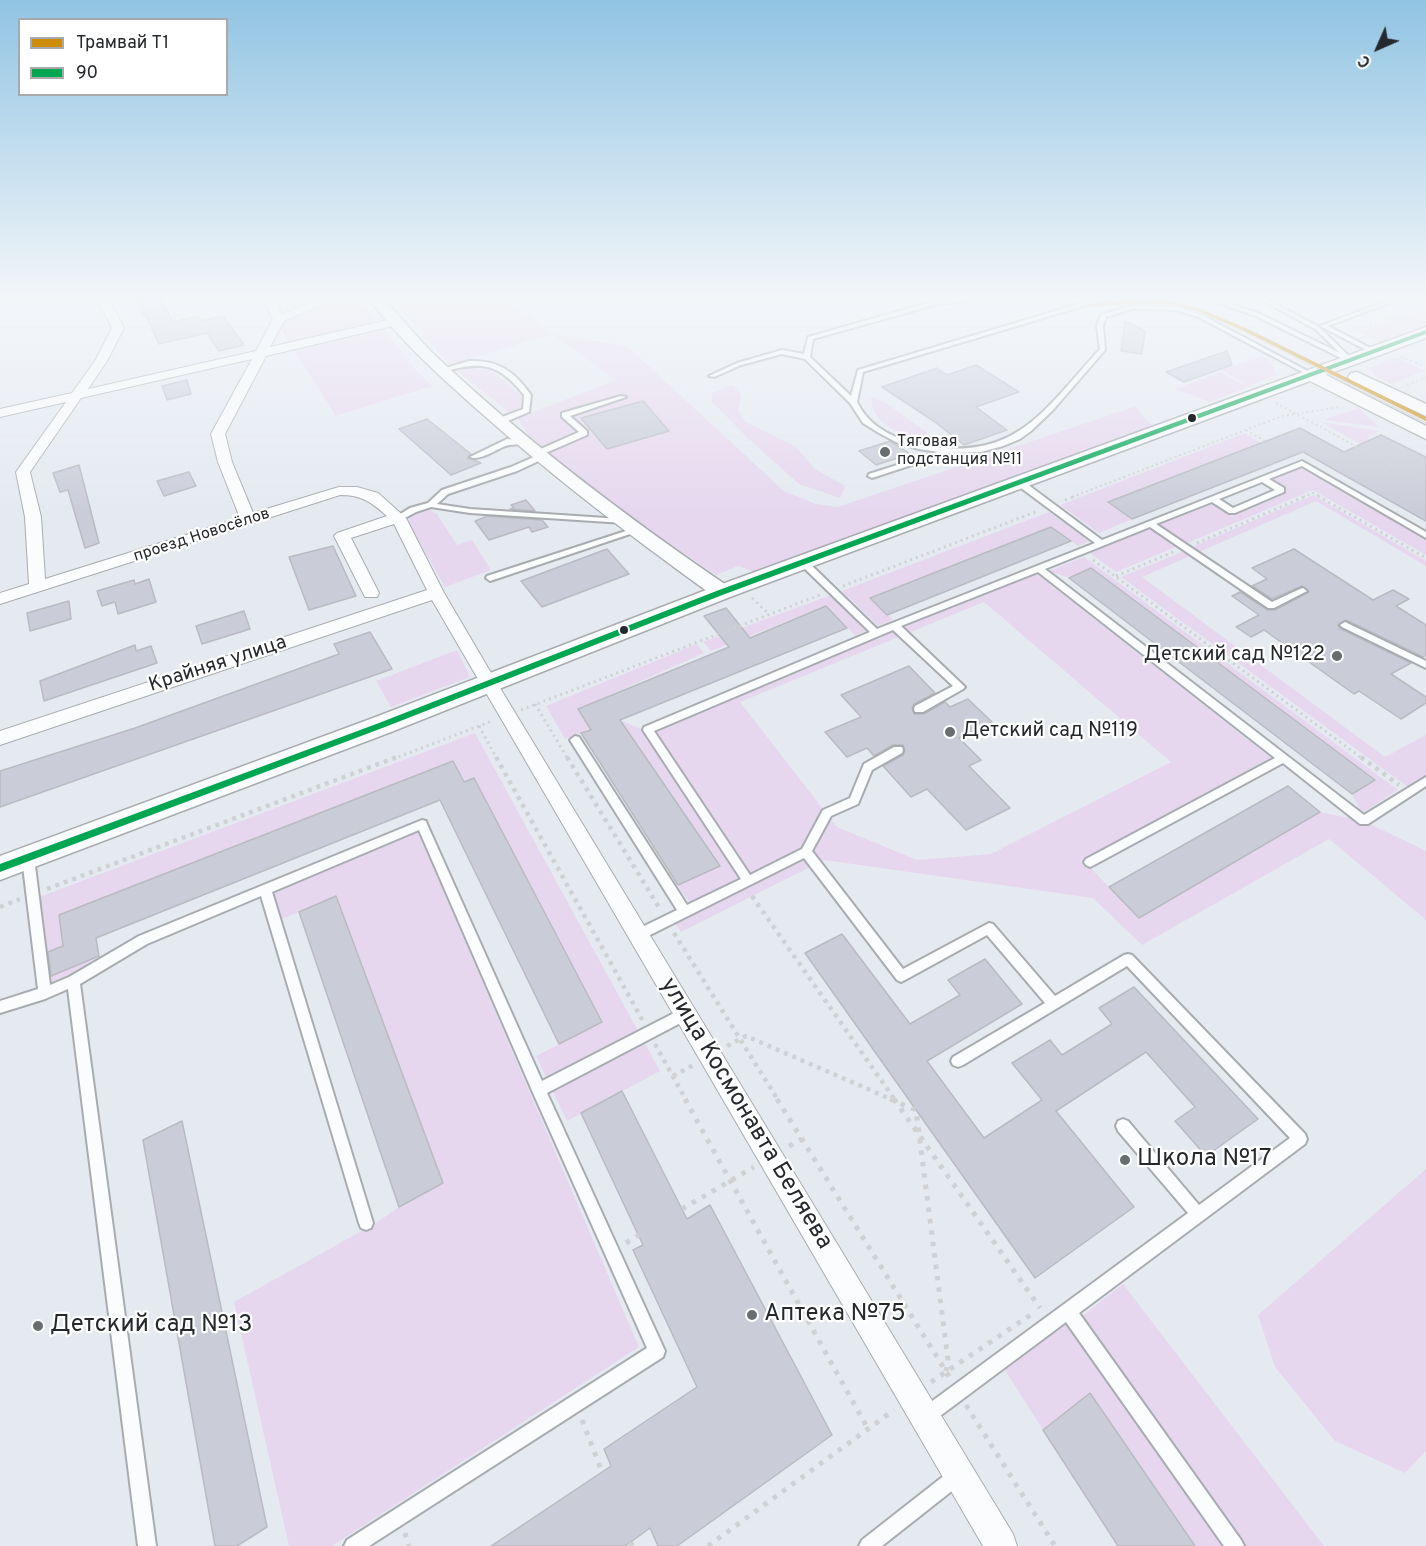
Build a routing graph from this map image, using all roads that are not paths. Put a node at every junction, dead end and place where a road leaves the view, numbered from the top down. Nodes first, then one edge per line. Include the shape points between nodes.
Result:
1 (95, 369) edge
2 (191, 369) edge
3 (252, 369) edge
4 (503, 369) edge
5 (727, 369) edge
6 (819, 369) edge
7 (869, 369) edge
8 (1085, 369) edge
9 (1301, 369) edge
10 (1328, 369) edge
11 (1351, 369) edge
12 (442, 370) edge
13 (1312, 375) junction
14 (712, 376) dead end
15 (78, 394) junction
16 (623, 397) dead end
17 (853, 402) junction
18 (1426, 411) edge
19 (0, 413) edge
20 (500, 421) junction
21 (1426, 433) edge
22 (523, 442) junction
23 (947, 452) junction
24 (538, 456) junction
25 (474, 457) dead end
26 (872, 476) dead end
27 (1263, 479) junction
28 (1020, 483) junction
29 (1213, 499) junction
30 (431, 505) junction
31 (398, 518) junction
32 (249, 521) junction
33 (1151, 524) junction
34 (628, 526) junction
35 (1426, 535) edge
36 (1102, 544) junction
37 (804, 563) junction
38 (1040, 569) junction
39 (490, 578) dead end
40 (37, 588) junction
41 (1303, 591) dead end
42 (436, 592) junction
43 (722, 592) junction
44 (371, 593) dead end
45 (0, 599) edge
46 (1345, 625) dead end
47 (895, 626) junction
48 (876, 633) junction
49 (1426, 665) edge
50 (488, 682) junction
51 (919, 709) dead end
52 (0, 738) edge
53 (575, 740) dead end
54 (898, 750) dead end
55 (1282, 759) junction
56 (1426, 781) edge
57 (806, 852) junction
58 (27, 858) junction
59 (1090, 862) dead end
60 (0, 868) edge
61 (748, 881) junction
62 (265, 889) junction
63 (685, 912) junction
64 (638, 935) junction
65 (73, 981) junction
66 (45, 993) junction
67 (1054, 1004) junction
68 (0, 1008) edge
69 (685, 1014) junction
70 (958, 1061) dead end
71 (539, 1090) junction
72 (1123, 1126) dead end
73 (1198, 1214) junction
74 (366, 1223) dead end
75 (1068, 1311) junction
76 (919, 1407) junction
77 (959, 1475) junction
78 (147, 1546) edge
79 (353, 1546) edge
80 (868, 1546) edge
81 (1001, 1546) edge
82 (1235, 1546) edge

1 - 15 street
2 - 15 street
3 - 32 street via 218,434
4 - 20 lane via 528,395 526,410
5 - 14 lane
6 - 17 lane
7 - 17 lane via 860,372
8 - 23 lane via 1017,437 996,447
9 - 13 lane
10 - 13 main road
11 - 18 main road
12 - 20 street
13 - 21 main road
13 - 28 main road
15 - 19 street
15 - 40 street via 23,472 33,518
16 - 24 lane via 565,415 584,433
17 - 23 lane via 865,420 886,435
20 - 22 street
22 - 24 street
22 - 25 lane via 510,441
23 - 26 lane
24 - 30 lane via 514,469 445,492
24 - 34 street
27 - 29 lane
27 - 29 lane via 1281,490 1232,511
27 - 35 lane via 1302,463
28 - 36 lane
28 - 37 main road
29 - 33 lane
30 - 31 lane
30 - 34 lane
31 - 32 street, проезд Новосёлов via 373,496 339,491
31 - 42 street, улица Космонавта Беляева
31 - 44 street via 342,536
32 - 40 street, проезд Новосёлов
33 - 36 lane
33 - 41 lane via 1271,606
34 - 39 lane
34 - 43 street
36 - 38 lane
37 - 43 main road
37 - 48 lane
38 - 47 lane
38 - 55 lane
40 - 45 street, проезд Новосёлов
42 - 50 street, улица Космонавта Беляева
42 - 52 street, Крайняя улица
43 - 50 main road
46 - 49 lane
47 - 48 lane
47 - 51 lane via 960,687
48 - 61 lane via 648,730
50 - 58 main road
50 - 64 street, улица Космонавта Беляева
53 - 63 lane
54 - 57 lane via 868,767 854,801 827,813
55 - 56 lane via 1364,821
55 - 59 lane
57 - 61 lane
57 - 67 lane via 901,976 989,928
58 - 60 main road
58 - 66 lane
61 - 63 lane
62 - 65 lane via 143,940
62 - 71 lane via 422,824
62 - 74 lane
63 - 64 lane
64 - 69 street, улица Космонавта Беляева
65 - 66 lane
65 - 78 lane
66 - 68 lane
67 - 70 lane
67 - 73 lane via 1128,959 1300,1139
69 - 71 lane
69 - 76 street, улица Космонавта Беляева
71 - 79 lane via 657,1351
72 - 73 lane
73 - 75 lane
75 - 76 lane via 958,1392
75 - 82 lane
76 - 77 street, улица Космонавта Беляева
77 - 80 lane
77 - 81 street, улица Космонавта Беляева

